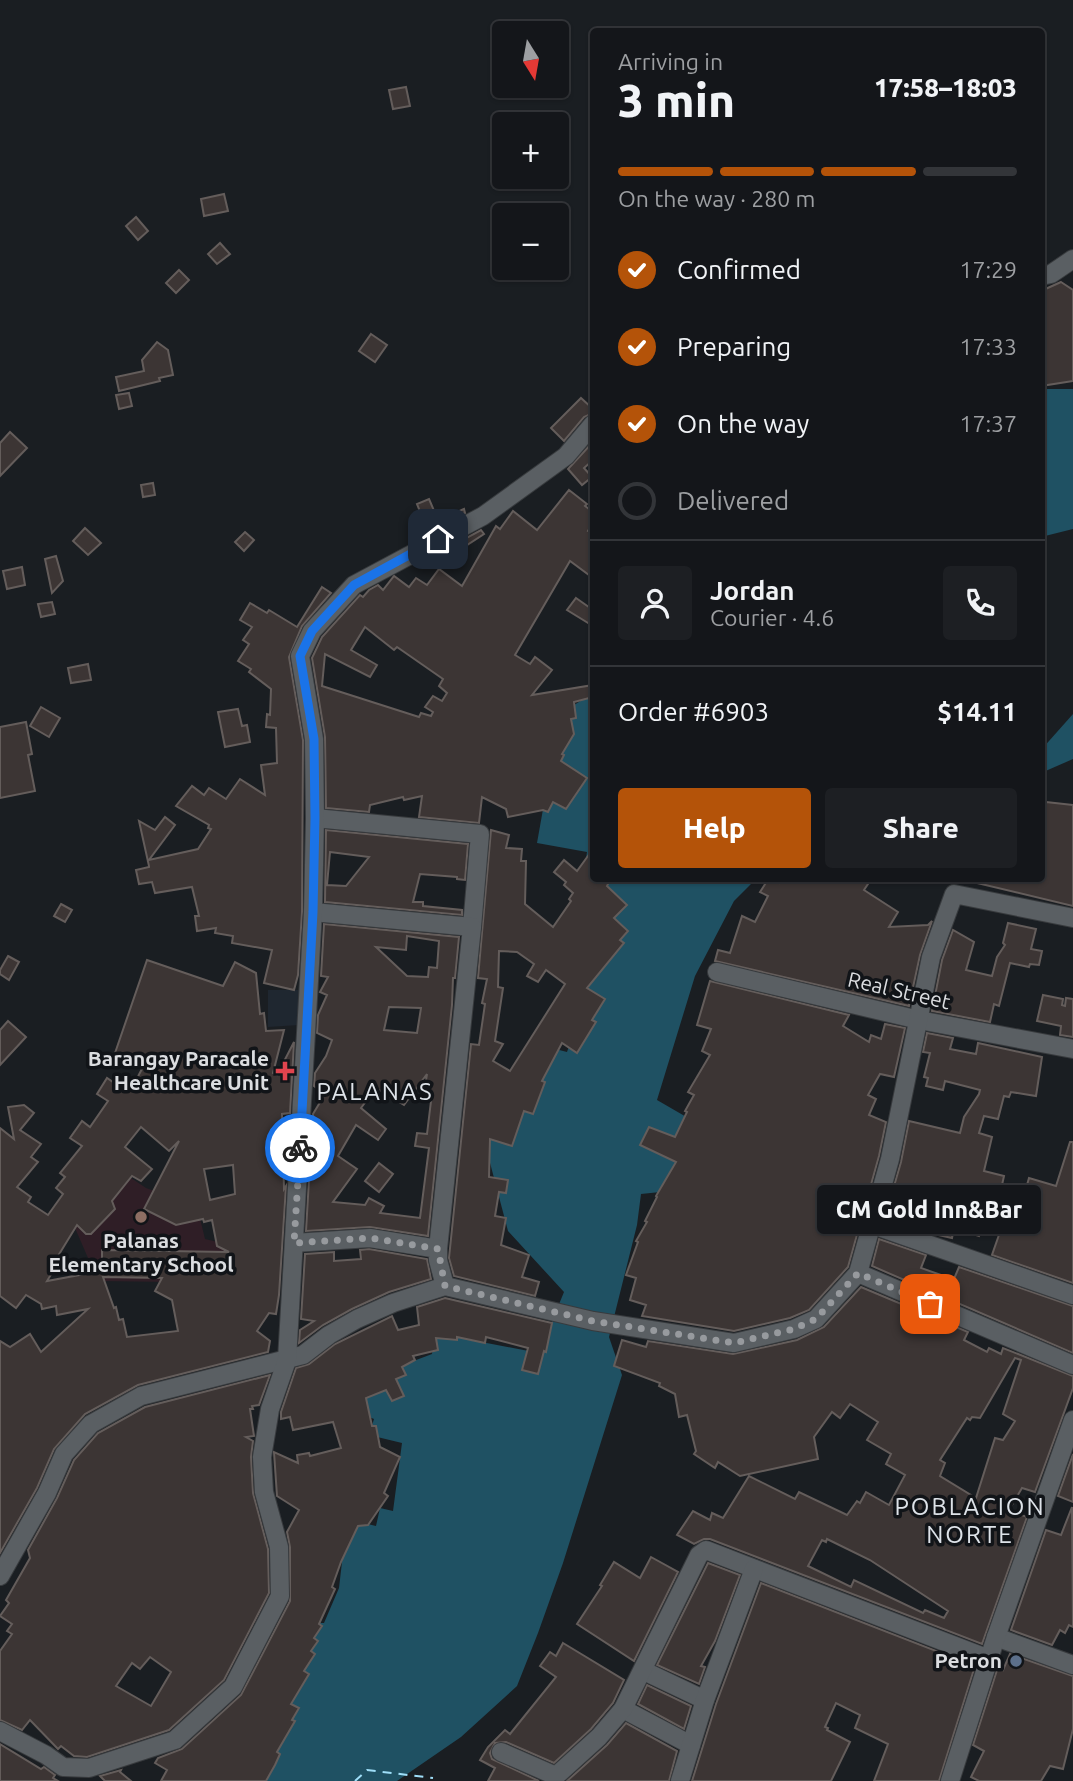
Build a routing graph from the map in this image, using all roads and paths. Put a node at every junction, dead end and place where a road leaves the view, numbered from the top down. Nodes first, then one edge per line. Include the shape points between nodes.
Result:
1 (1073, 259) edge
2 (1045, 275) edge
3 (590, 428) edge
4 (315, 818) junction
5 (313, 912) junction
6 (1073, 918) edge
7 (472, 927) junction
8 (717, 972) dead end
9 (919, 1020) junction
10 (1073, 1049) edge
11 (873, 1225) junction
12 (294, 1243) junction
13 (438, 1249) junction
14 (858, 1273) junction
15 (445, 1286) junction
16 (1073, 1295) edge
17 (287, 1360) junction
18 (1073, 1365) edge
19 (1073, 1420) edge
20 (1064, 1473) edge
21 (754, 1569) junction
22 (0, 1576) edge
23 (996, 1637) junction
24 (989, 1659) junction
25 (1073, 1665) edge
26 (643, 1671) junction
27 (705, 1700) junction
28 (624, 1709) junction
29 (0, 1731) edge
30 (691, 1745) junction
31 (501, 1752) dead end
32 (59, 1774) edge
33 (680, 1781) edge
34 (950, 1781) edge

1 - 2 street
3 - 4 street via 566,456 483,516 354,585 312,631 300,656 314,739
4 - 5 street
4 - 7 street via 480,834
5 - 7 street
5 - 12 street
6 - 9 street via 954,894 931,957
7 - 13 street
8 - 9 street, Real Street
9 - 10 street, Real Street
9 - 11 street
11 - 14 street
11 - 16 street
12 - 13 street via 370,1238
12 - 17 street
13 - 15 street
14 - 15 street via 816,1319 734,1343 543,1311
14 - 18 street
15 - 17 street via 357,1319 303,1355
17 - 22 street via 141,1396 91,1424 64,1454
17 - 32 street via 270,1409 262,1457 264,1492 279,1547 280,1596 233,1688 174,1740
19 - 20 street
20 - 23 street
21 - 24 street
21 - 26 street via 706,1550 699,1555
21 - 27 street
23 - 24 street
23 - 25 street
24 - 34 street
26 - 27 street
26 - 28 street
27 - 30 street
28 - 30 street
28 - 31 street via 556,1776
29 - 32 street via 46,1755
30 - 33 street

